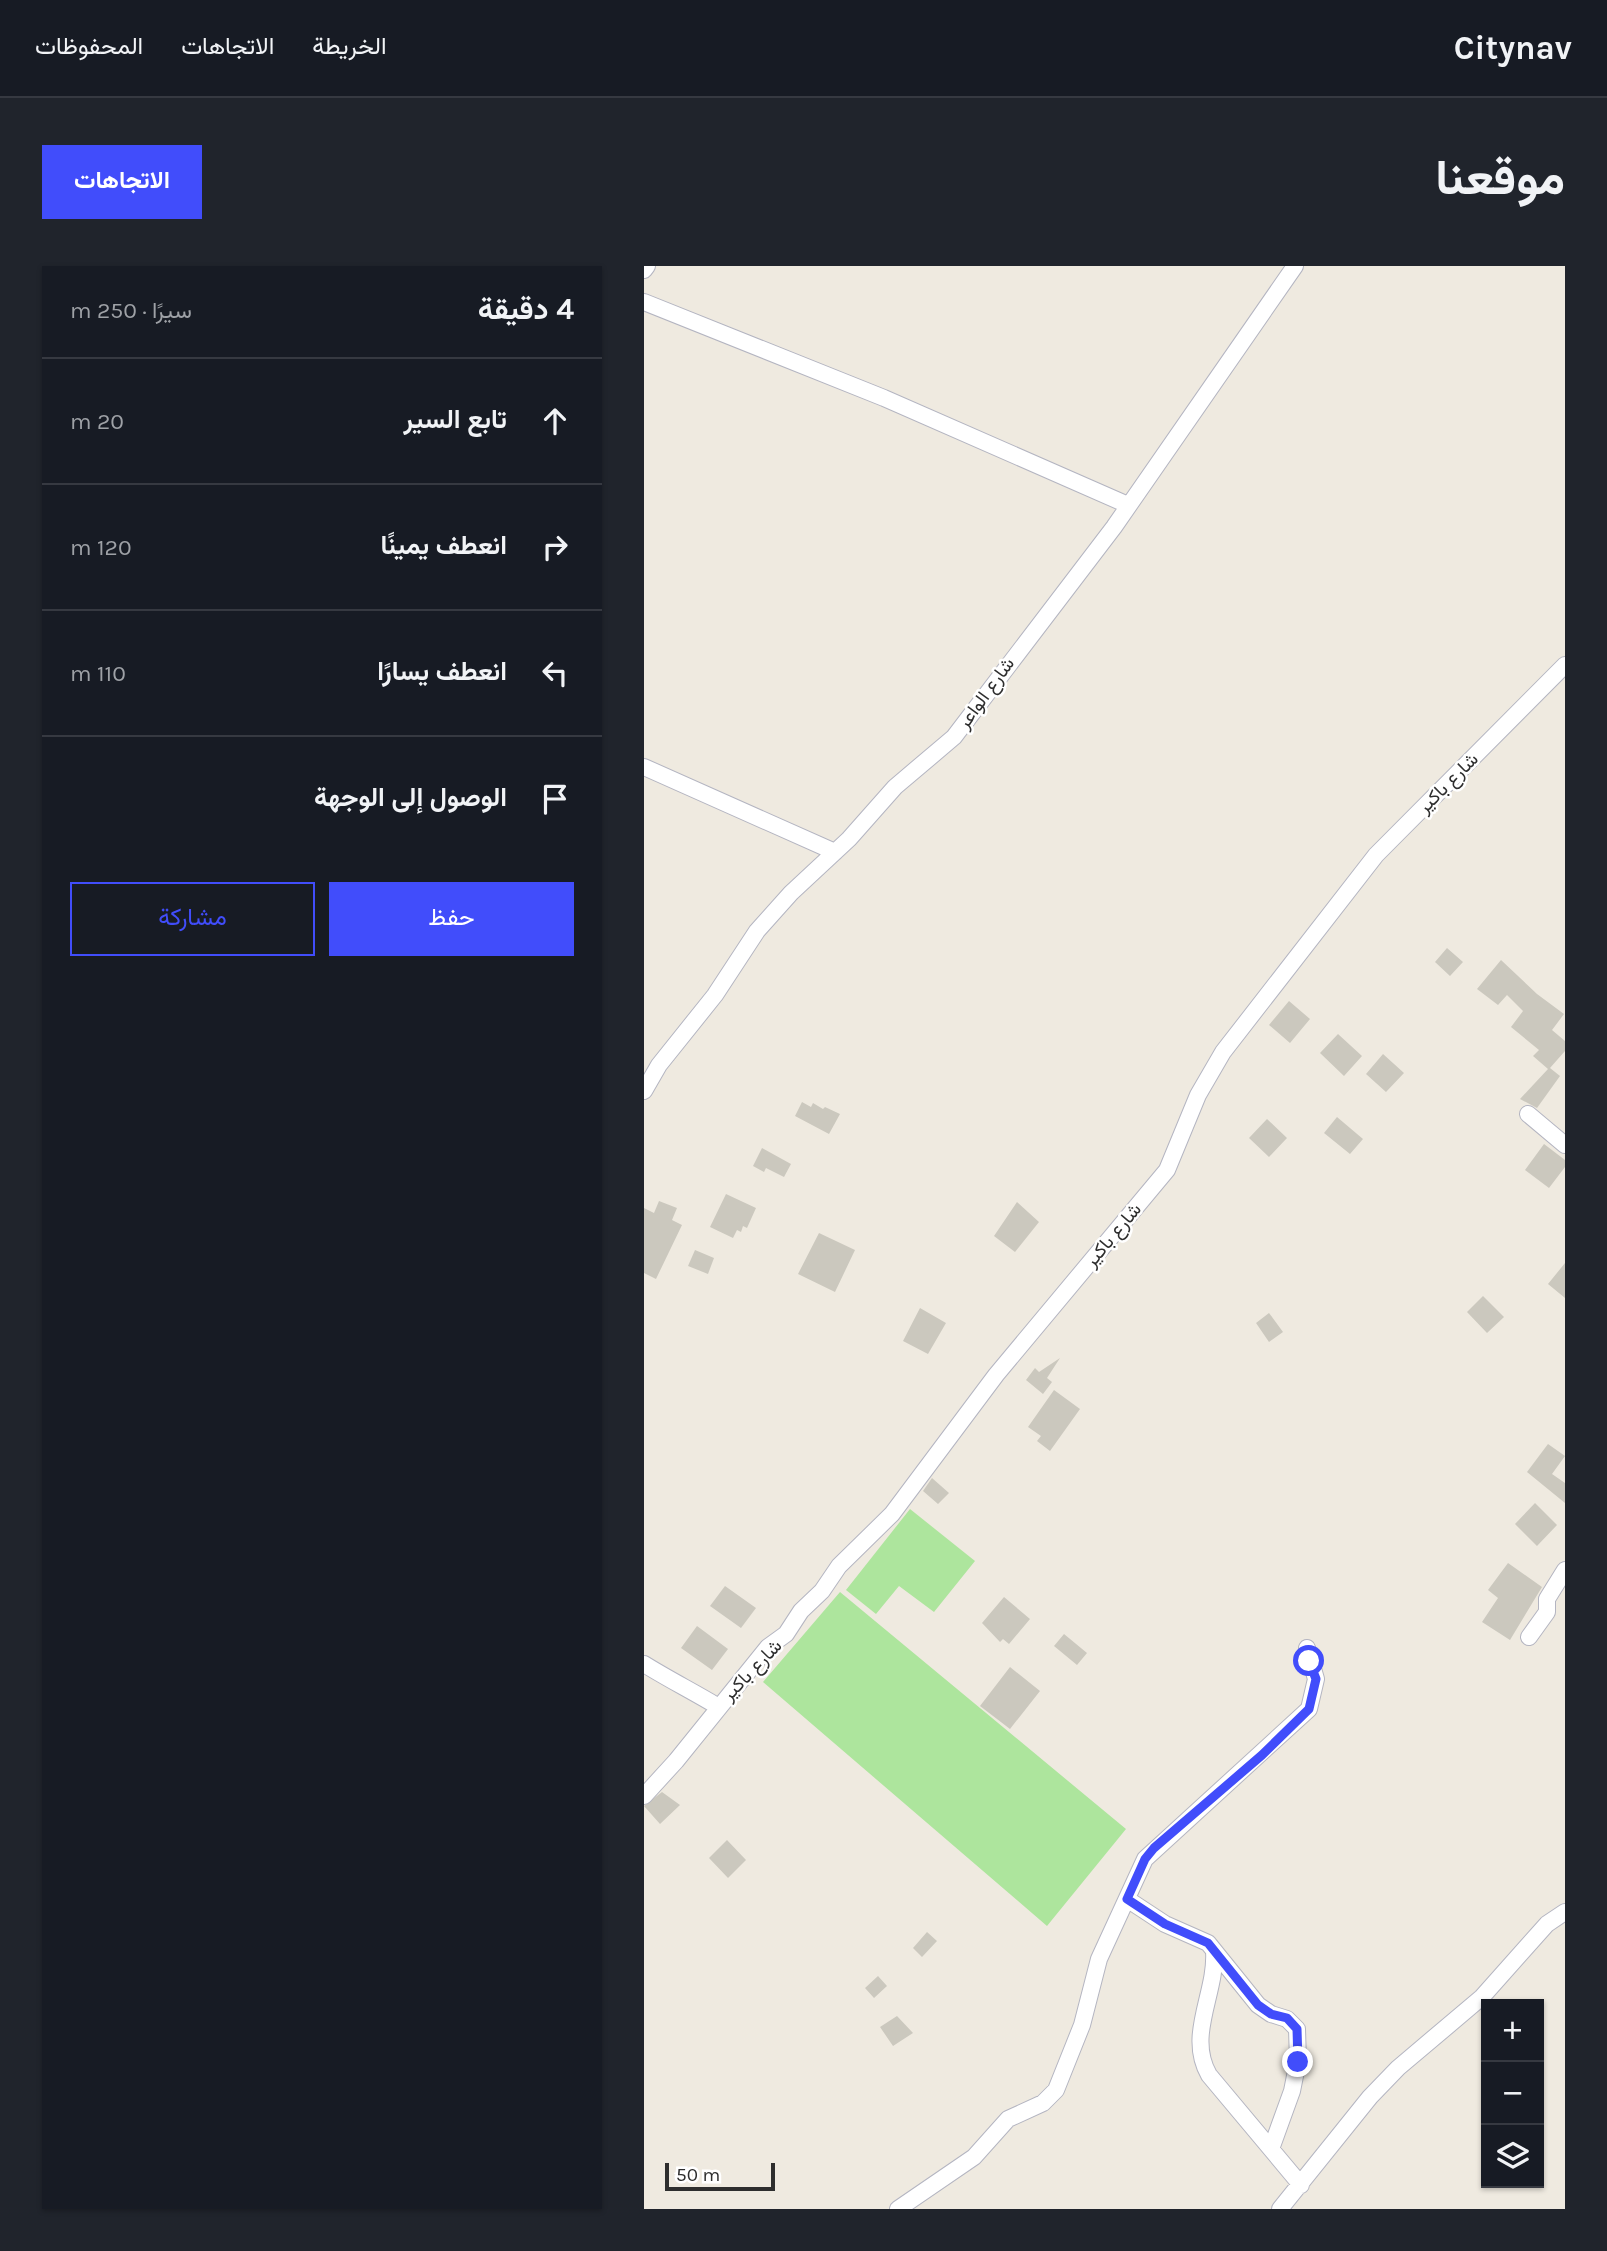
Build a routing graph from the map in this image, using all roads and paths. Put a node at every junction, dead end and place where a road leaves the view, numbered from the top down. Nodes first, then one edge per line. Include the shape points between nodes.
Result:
1 (1291, 267) edge
2 (644, 302) edge
3 (1128, 505) junction
4 (1565, 665) edge
5 (644, 767) edge
6 (835, 852) junction
7 (644, 1091) edge
8 (1528, 1114) dead end
9 (1565, 1145) edge
10 (1565, 1570) edge
11 (1529, 1637) dead end
12 (1307, 1648) dead end
13 (644, 1664) edge
14 (715, 1705) junction
15 (644, 1796) edge
16 (1127, 1899) junction
17 (1565, 1912) edge
18 (1214, 1951) junction
19 (1271, 2149) junction
20 (1301, 2185) junction
21 (898, 2209) edge
22 (1280, 2209) edge

1 - 3 street, شارع الواعر via 1217,383
2 - 3 street via 884,398
3 - 6 street, شارع الواعر via 954,737 895,787
4 - 14 street, شارع باكير via 1376,855 1223,1052 1198,1095 1167,1170 1004,1365 892,1514 839,1566 786,1634 768,1647
5 - 6 street
6 - 7 street, شارع الواعر via 757,932
8 - 9 street
10 - 11 street via 1546,1599 1547,1612
12 - 16 street via 1316,1679 1309,1709 1154,1848
13 - 14 street
14 - 15 street, شارع باكير via 677,1761
16 - 18 street via 1165,1924 1208,1943
16 - 21 street via 1099,1959 1082,2025 1056,2090 1043,2103 1008,2119 974,2157
17 - 20 street via 1546,1924 1482,1997 1398,2068
18 - 19 street via 1198,2044 1200,2060
18 - 19 street via 1258,2005 1287,2018 1297,2029 1294,2081
19 - 20 street
20 - 22 street

